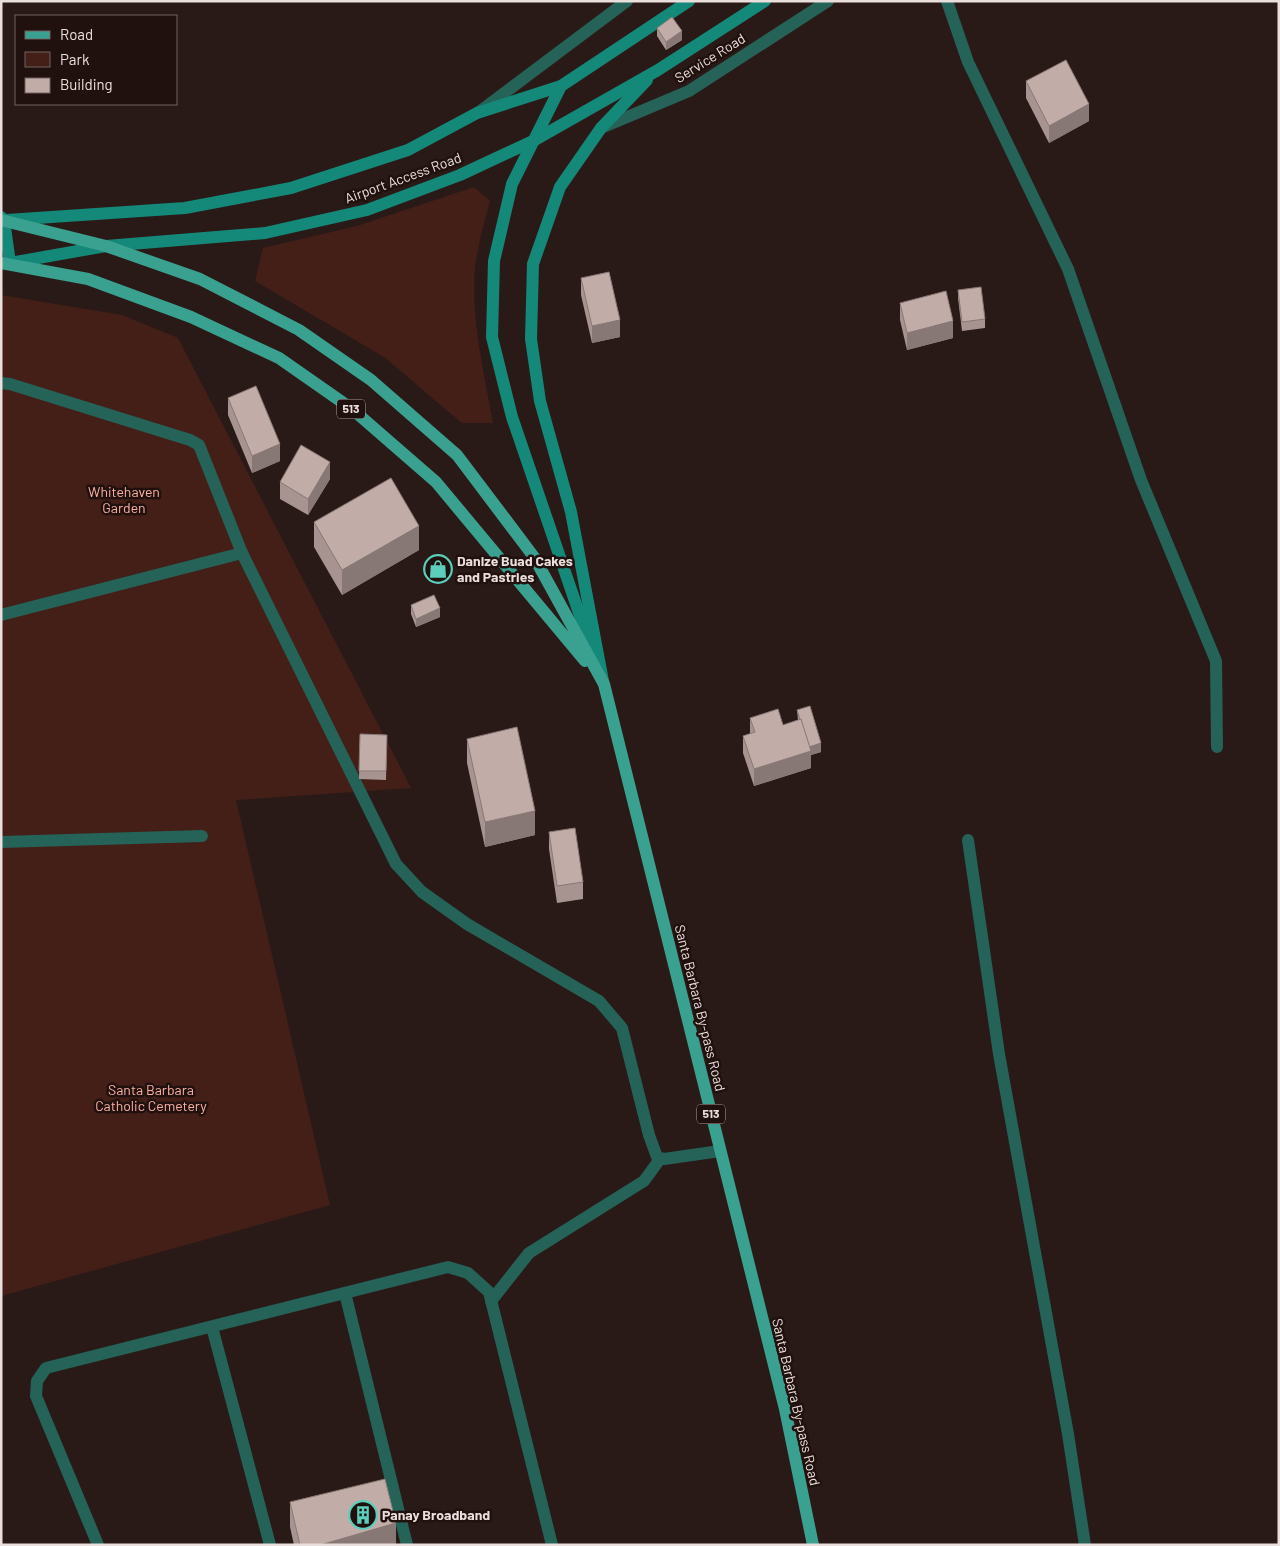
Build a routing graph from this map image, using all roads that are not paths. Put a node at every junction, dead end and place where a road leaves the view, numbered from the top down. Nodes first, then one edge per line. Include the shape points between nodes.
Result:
1 (627, 1) edge
2 (689, 1) edge
3 (765, 1) edge
4 (828, 1) edge
5 (947, 1) edge
6 (658, 70) junction
7 (560, 86) junction
8 (476, 113) junction
9 (602, 128) junction
10 (533, 141) junction
11 (2, 219) edge
12 (106, 246) junction
13 (6, 263) edge
14 (1, 384) edge
15 (242, 553) junction
16 (1, 615) edge
17 (604, 684) junction
18 (1217, 747) dead end
19 (202, 836) dead end
20 (968, 840) dead end
21 (1, 842) edge
22 (720, 1151) junction
23 (660, 1159) junction
24 (345, 1293) junction
25 (491, 1300) junction
26 (212, 1327) junction
27 (98, 1545) edge
28 (270, 1545) edge
29 (407, 1545) edge
30 (552, 1545) edge
31 (813, 1545) edge
32 (1085, 1545) edge

1 - 8 street
2 - 7 main road, Airport Access Road
3 - 6 main road, Airport Access Road
4 - 9 street, Service Road via 689,91
5 - 18 street via 968,62 1068,269 1141,480 1216,661
6 - 9 main road
6 - 10 main road, Airport Access Road
7 - 8 main road, Airport Access Road
7 - 10 main road
8 - 11 main road, Airport Access Road via 408,150 291,188 185,208
9 - 17 main road via 560,187 533,264 531,339 540,401 571,512
10 - 12 main road, Airport Access Road via 460,175 367,210 265,232
10 - 17 main road via 512,184 494,261 492,336 515,426
11 - 12 main road, 513
11 - 13 main road
12 - 13 main road, Airport Access Road
12 - 17 main road, 513 via 200,279 299,330 371,380 457,455 534,557
13 - 17 main road, 513 via 88,278 191,317 279,358 352,409 436,482
14 - 15 street via 10,384 199,444
15 - 16 street
15 - 23 street via 396,864 422,892 467,924 599,1001 622,1028 649,1135
17 - 22 main road, Santa Barbara By-pass Road / 513
19 - 21 street
20 - 32 street via 999,1054
22 - 23 street
22 - 31 main road, Santa Barbara By-pass Road / 513 via 785,1410
23 - 25 street via 644,1181 529,1253
24 - 25 street via 448,1267 468,1272 489,1292
24 - 26 street
24 - 29 street
25 - 30 street
26 - 27 street via 46,1368 37,1381 36,1396
26 - 28 street

